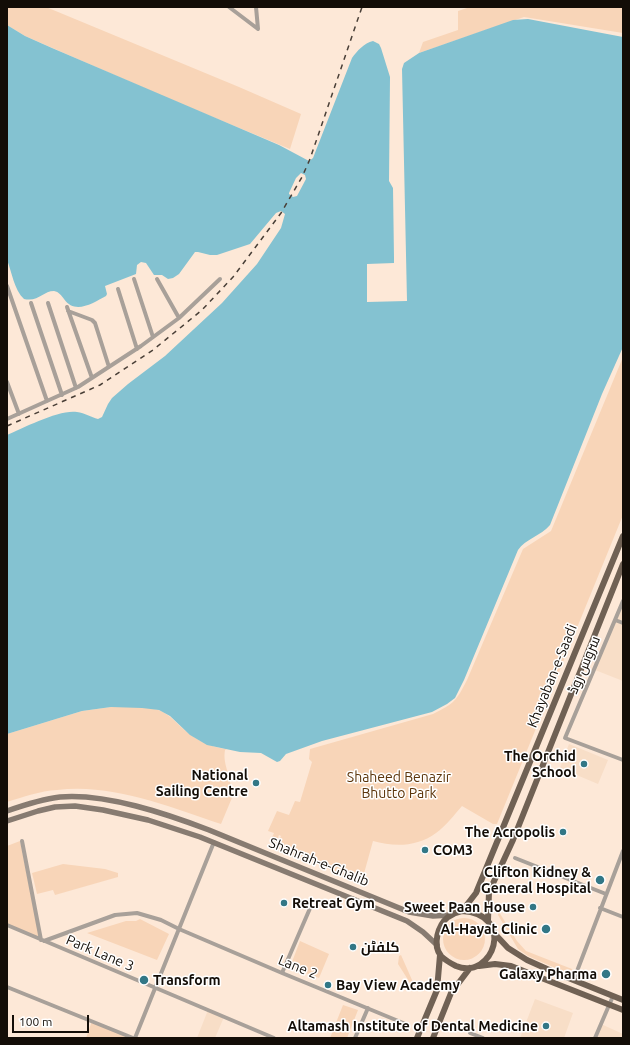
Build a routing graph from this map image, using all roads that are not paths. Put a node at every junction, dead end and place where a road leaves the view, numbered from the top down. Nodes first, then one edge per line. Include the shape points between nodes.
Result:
1 (229, 7) edge
2 (256, 7) edge
3 (134, 279) dead end
4 (157, 279) dead end
5 (220, 279) dead end
6 (7, 286) edge
7 (118, 289) dead end
8 (31, 303) dead end
9 (48, 303) dead end
10 (179, 318) junction
11 (153, 337) junction
12 (137, 349) junction
13 (109, 367) junction
14 (92, 378) junction
15 (7, 382) edge
16 (76, 388) junction
17 (62, 394) junction
18 (47, 401) junction
19 (18, 414) junction
20 (7, 419) edge
21 (623, 536) edge
22 (623, 564) edge
23 (623, 601) edge
24 (615, 620) junction
25 (623, 623) edge
26 (623, 760) edge
27 (7, 811) edge
28 (7, 821) edge
29 (192, 824) junction
30 (203, 827) junction
31 (188, 832) junction
32 (200, 837) junction
33 (22, 841) dead end
34 (214, 842) junction
35 (623, 851) edge
36 (515, 858) dead end
37 (606, 894) junction
38 (311, 906) dead end
39 (600, 908) junction
40 (462, 911) junction
41 (451, 914) junction
42 (623, 917) edge
43 (488, 920) junction
44 (7, 926) edge
45 (179, 929) junction
46 (494, 933) junction
47 (43, 941) junction
48 (437, 945) junction
49 (440, 955) junction
50 (478, 966) junction
51 (470, 968) junction
52 (282, 973) junction
53 (574, 979) junction
54 (7, 987) edge
55 (155, 988) junction
56 (612, 996) junction
57 (623, 1000) edge
58 (609, 1005) junction
59 (368, 1008) junction
60 (623, 1010) edge
61 (408, 1025) dead end
62 (470, 1033) dead end
63 (134, 1038) edge
64 (274, 1038) edge
65 (355, 1038) edge
66 (417, 1038) edge
67 (433, 1038) edge
68 (483, 1038) edge
69 (595, 1038) edge

1 - 2 street via 258,29
3 - 11 street
4 - 10 street
5 - 10 street
6 - 18 street
7 - 12 street
8 - 17 street
9 - 16 street
10 - 11 street
11 - 12 street
12 - 13 street
13 - 14 street
13 - 14 street via 95,322 68,309
14 - 16 street
15 - 19 street
16 - 17 street
17 - 18 street
18 - 19 street
19 - 20 street
21 - 40 main road, Khayaban-e-Saadi via 476,893
22 - 43 main road, Khayaban-e-Saadi via 513,840 489,892
23 - 24 street, سروس روڈ
24 - 25 street
24 - 26 street, سروس روڈ via 565,738
27 - 29 main road via 38,801 79,796 151,811
28 - 31 main road via 55,807 75,806 148,820
29 - 30 main road, Shahrah-e-Ghalib
29 - 31 main road via 193,830
30 - 32 main road via 199,831
30 - 41 main road, Shahrah-e-Ghalib via 410,912 433,916
31 - 32 main road, Shahrah-e-Ghalib
32 - 34 main road, Shahrah-e-Ghalib
33 - 47 street
34 - 45 street
34 - 48 main road, Shahrah-e-Ghalib via 407,921
35 - 37 street
36 - 37 street
37 - 39 street
38 - 52 street
39 - 42 street
39 - 53 street
40 - 41 main road
40 - 43 main road via 473,912
41 - 48 main road via 440,926
43 - 46 main road
44 - 47 street, Park Lane 3
45 - 47 street, Lane 2 via 161,920 137,913 123,914
45 - 52 street, Lane 2
45 - 55 street
46 - 50 main road via 492,951
46 - 53 main road via 508,948 527,960
47 - 55 street, Park Lane 3
48 - 49 main road
49 - 51 main road via 448,962 462,968
49 - 66 main road via 437,990
50 - 51 main road
50 - 58 main road via 511,966
51 - 67 main road via 451,993
52 - 59 street, Lane 2
53 - 56 main road
54 - 63 street
55 - 63 street
55 - 64 street, Park Lane 3
56 - 57 main road
56 - 58 street
58 - 60 main road
58 - 69 street
59 - 61 street, Lane 2
59 - 65 street
62 - 68 street

